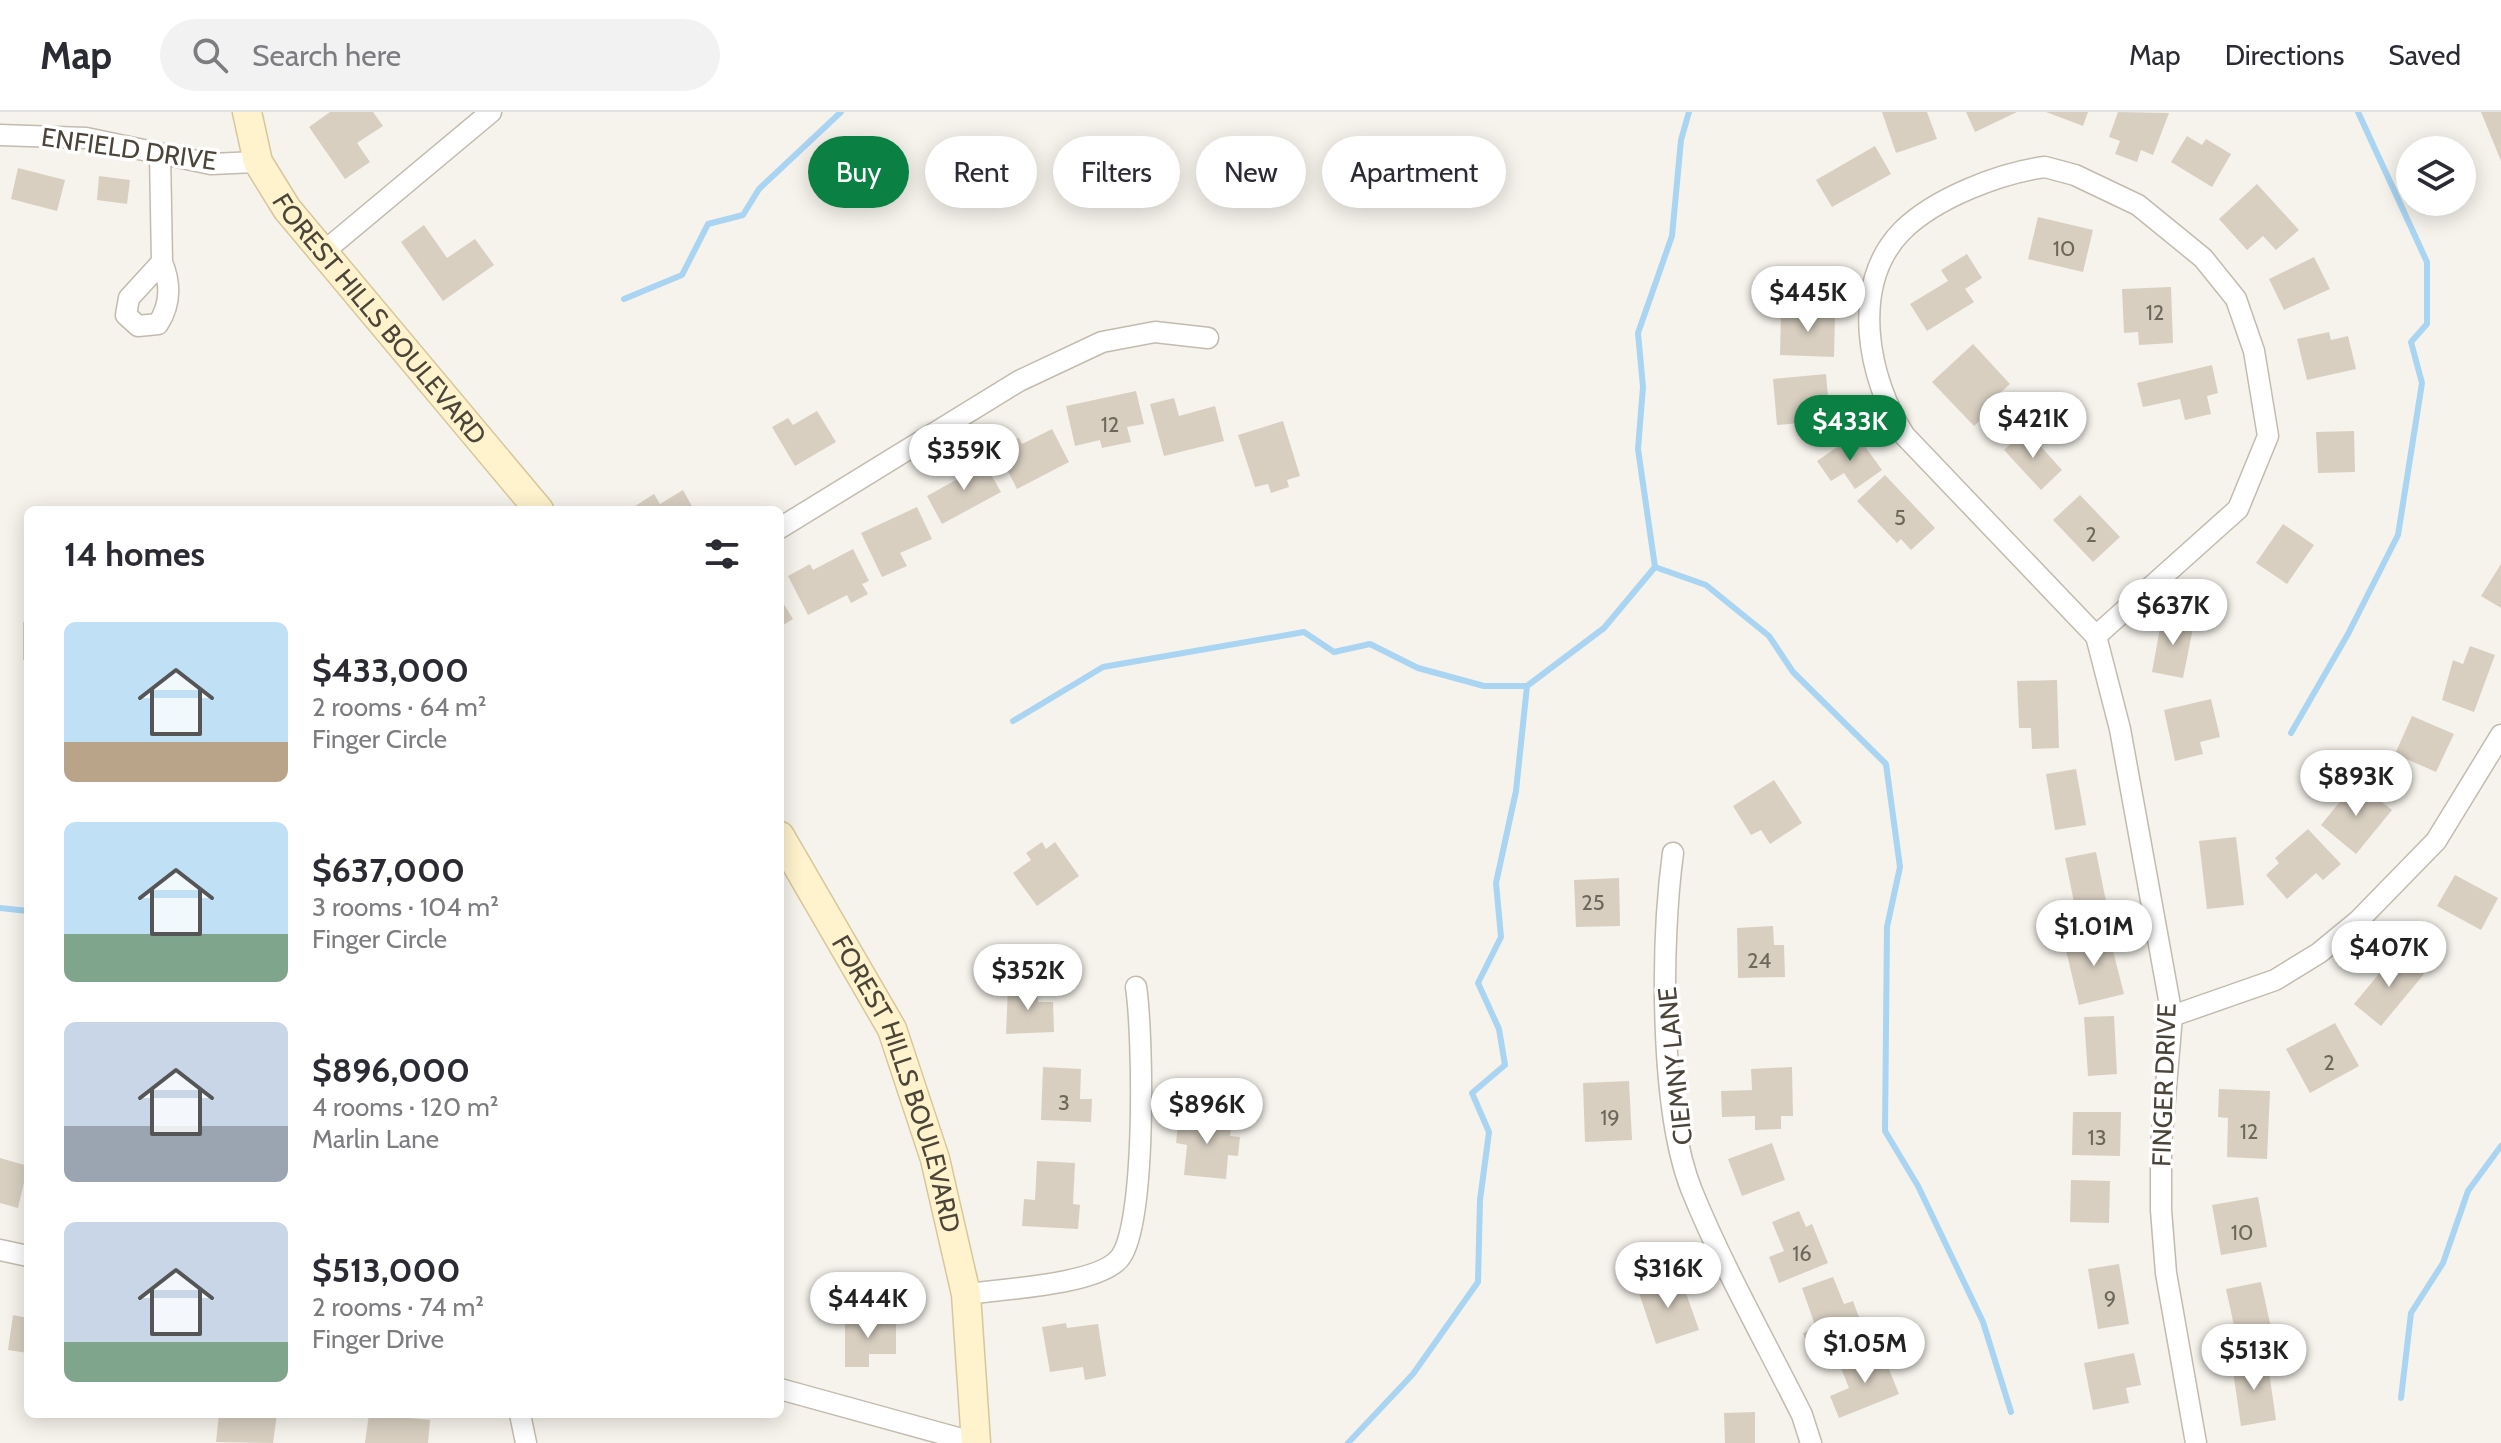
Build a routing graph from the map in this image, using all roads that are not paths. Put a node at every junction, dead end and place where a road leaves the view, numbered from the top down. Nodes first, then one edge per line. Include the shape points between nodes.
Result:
1 (247, 112) edge
2 (491, 112) edge
3 (0, 135) edge
4 (160, 154) junction
5 (258, 162) junction
6 (321, 254) junction
7 (162, 262) dead end
8 (1208, 338) dead end
9 (536, 506) edge
10 (784, 526) edge
11 (2096, 636) junction
12 (2501, 735) edge
13 (784, 843) edge
14 (1673, 853) dead end
15 (1136, 987) dead end
16 (2172, 1016) junction
17 (0, 1250) edge
18 (24, 1255) edge
19 (966, 1294) junction
20 (784, 1390) edge
21 (521, 1418) edge
22 (526, 1443) edge
23 (976, 1443) edge
24 (1811, 1443) edge
25 (2196, 1443) edge

1 - 5 main road, FOREST HILLS BOULEVARD
2 - 6 street
3 - 4 street, ENFIELD DRIVE via 86,138
4 - 5 street, ENFIELD DRIVE via 211,164
4 - 7 street
5 - 6 main road, FOREST HILLS BOULEVARD
6 - 9 main road, FOREST HILLS BOULEVARD
8 - 10 street via 1155,332 1102,342 1019,381
11 - 11 street via 2238,509 2268,436 2254,351 2236,299 2203,258 2138,205 2045,167 2018,171 1957,195 1902,231 1875,282 1869,321 1872,358 1889,411 1905,436
11 - 16 street, FINGER DRIVE via 2120,729
12 - 16 street via 2436,841 2358,921 2275,980
13 - 19 main road, FOREST HILLS BOULEVARD via 892,1029 935,1159
14 - 24 street, CIEMNY LANE via 1667,898 1669,1055 1676,1125 1691,1189
15 - 19 street via 1144,1073 1132,1227 1120,1258 1075,1278
16 - 25 street, FINGER DRIVE via 2161,1210 2166,1273
17 - 18 street
19 - 23 main road, FOREST HILLS BOULEVARD
20 - 23 street
21 - 22 street

